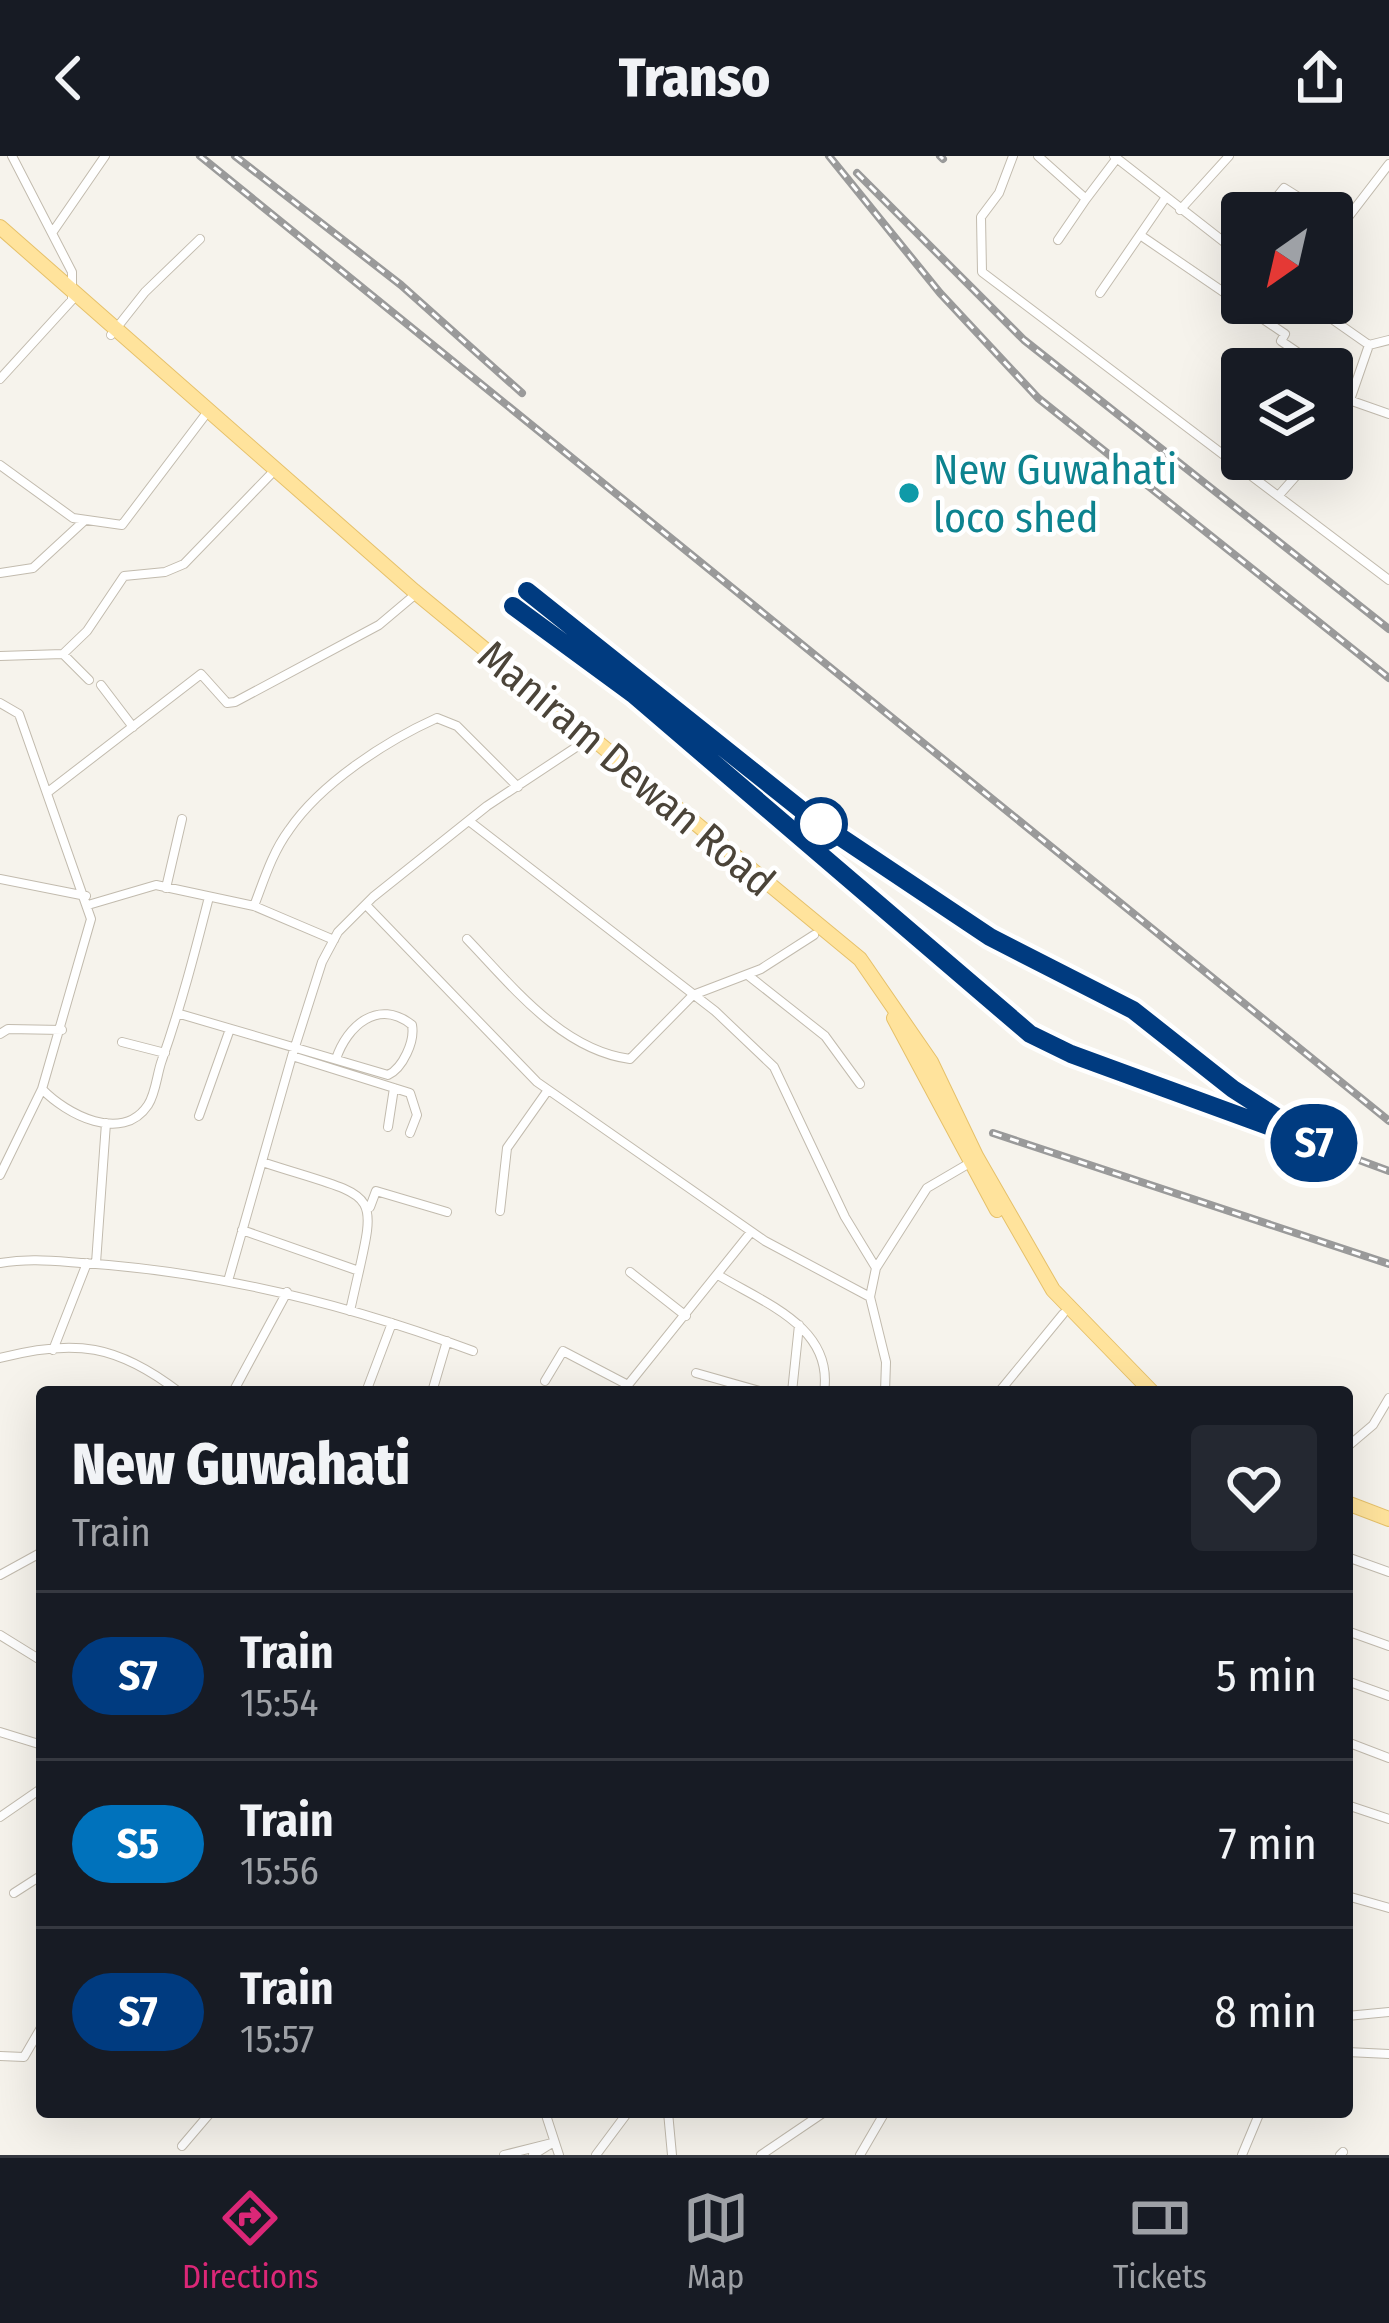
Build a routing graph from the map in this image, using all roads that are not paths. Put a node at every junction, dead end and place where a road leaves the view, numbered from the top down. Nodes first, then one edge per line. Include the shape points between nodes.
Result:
1 (12, 156) edge
2 (105, 156) edge
3 (1013, 156) edge
4 (1038, 156) edge
5 (1229, 156) edge
6 (1116, 157) edge
7 (1389, 164) edge
8 (1166, 197) junction
9 (1086, 199) junction
10 (1180, 210) junction
11 (1353, 211) edge
12 (0, 227) edge
13 (52, 233) junction
14 (1140, 235) junction
15 (0, 238) edge
16 (200, 239) dead end
17 (1058, 240) dead end
18 (1221, 240) edge
19 (1100, 293) dead end
20 (72, 294) junction
21 (1339, 324) edge
22 (115, 332) junction
23 (1389, 340) edge
24 (1369, 345) junction
25 (1291, 348) edge
26 (0, 379) edge
27 (1353, 389) edge
28 (1353, 396) edge
29 (208, 412) junction
30 (1389, 414) edge
31 (0, 465) edge
32 (272, 473) junction
33 (1292, 480) edge
34 (1280, 494) junction
35 (86, 520) junction
36 (359, 547) junction
37 (0, 573) edge
38 (1389, 580) edge
39 (413, 596) junction
40 (63, 654) junction
41 (0, 656) edge
42 (89, 680) dead end
43 (101, 685) dead end
44 (0, 704) edge
45 (133, 727) junction
46 (589, 741) junction
47 (518, 787) junction
48 (48, 792) junction
49 (182, 819) dead end
50 (469, 821) junction
51 (0, 879) edge
52 (166, 888) junction
53 (209, 897) junction
54 (87, 901) junction
55 (254, 906) junction
56 (367, 906) junction
57 (814, 935) junction
58 (467, 939) dead end
59 (334, 940) junction
60 (748, 976) junction
61 (693, 995) junction
62 (180, 1014) junction
63 (3, 1029) edge
64 (230, 1029) junction
65 (62, 1030) junction
66 (122, 1042) dead end
67 (293, 1051) junction
68 (165, 1053) junction
69 (336, 1059) junction
70 (860, 1084) dead end
71 (394, 1088) junction
72 (42, 1089) junction
73 (548, 1090) junction
74 (199, 1116) dead end
75 (106, 1123) junction
76 (388, 1127) dead end
77 (410, 1133) dead end
78 (262, 1162) junction
79 (968, 1164) junction
80 (0, 1174) edge
81 (370, 1207) junction
82 (500, 1211) dead end
83 (447, 1212) dead end
84 (242, 1230) junction
85 (752, 1232) junction
86 (0, 1263) edge
87 (91, 1263) junction
88 (876, 1268) junction
89 (358, 1271) junction
90 (630, 1272) dead end
91 (718, 1275) junction
92 (228, 1281) junction
93 (287, 1292) junction
94 (870, 1297) junction
95 (350, 1311) junction
96 (1063, 1314) junction
97 (686, 1316) junction
98 (392, 1323) junction
99 (799, 1325) junction
100 (447, 1341) junction
101 (53, 1350) junction
102 (473, 1351) dead end
103 (0, 1358) edge
104 (696, 1373) dead end
105 (545, 1381) dead end
106 (630, 1382) junction
107 (171, 1386) edge
108 (239, 1386) edge
109 (368, 1386) edge
110 (434, 1386) edge
111 (635, 1386) edge
112 (742, 1386) edge
113 (793, 1386) edge
114 (823, 1386) edge
115 (885, 1386) edge
116 (1003, 1386) edge
117 (1134, 1386) edge
118 (1146, 1386) edge
119 (1389, 1398) edge
120 (1353, 1442) edge
121 (1353, 1506) edge
122 (1353, 1514) edge
123 (1389, 1523) edge
124 (36, 1555) edge
125 (1353, 1559) edge
126 (1389, 1572) edge
127 (1, 1574) edge
128 (1353, 1633) edge
129 (0, 1635) edge
130 (1389, 1646) edge
131 (36, 1657) edge
132 (1353, 1683) edge
133 (1389, 1696) edge
134 (0, 1732) edge
135 (36, 1742) edge
136 (1353, 1744) edge
137 (1389, 1758) edge
138 (36, 1792) edge
139 (1353, 1807) edge
140 (0, 1817) edge
141 (1389, 1819) edge
142 (36, 1879) edge
143 (14, 1893) dead end
144 (1353, 1898) edge
145 (1389, 1908) edge
146 (1389, 2012) edge
147 (1353, 2015) edge
148 (36, 2036) edge
149 (1353, 2052) edge
150 (1389, 2054) edge
151 (0, 2056) edge
152 (206, 2118) edge
153 (546, 2118) edge
154 (624, 2118) edge
155 (669, 2118) edge
156 (817, 2118) edge
157 (882, 2118) edge
158 (1258, 2118) edge
159 (552, 2144) junction
160 (182, 2146) dead end
161 (1244, 2154) edge
162 (503, 2155) edge
163 (532, 2155) edge
164 (559, 2155) edge
165 (596, 2155) edge
166 (673, 2155) edge
167 (760, 2155) edge
168 (860, 2155) edge

1 - 13 street
2 - 13 street
3 - 34 street via 981,217 982,272
4 - 9 street
5 - 10 street
6 - 8 street
6 - 9 street
7 - 11 street
8 - 10 street
8 - 14 street
9 - 17 street
10 - 18 street
12 - 20 main road, Maniram Dewan Road
13 - 20 street via 72,272
14 - 19 street
14 - 25 street via 1285,334 1281,341
15 - 20 main road, Maniram Dewan Road
16 - 22 street
20 - 22 main road, Maniram Dewan Road
20 - 26 street
21 - 24 street
22 - 29 main road, Maniram Dewan Road
23 - 24 street
24 - 27 street
28 - 30 street
29 - 32 main road, Maniram Dewan Road
29 - 35 street via 122,525
29 - 36 main road, Maniram Dewan Road
31 - 35 street
32 - 36 main road, Maniram Dewan Road
32 - 40 street via 184,564 124,576
33 - 34 street
34 - 38 street
35 - 37 street via 33,568
36 - 39 main road, Maniram Dewan Road
39 - 45 street via 379,626 235,702 226,703 201,674
39 - 46 main road, Maniram Dewan Road
40 - 41 street
40 - 42 street
43 - 45 street
44 - 48 street via 19,714
45 - 48 street
46 - 47 street
46 - 57 main road, Maniram Dewan Road
46 - 118 main road, Maniram Dewan Road via 860,959 931,1062 1053,1289
47 - 50 street
47 - 55 street via 458,726 437,718 409,730 290,827
48 - 54 street
49 - 52 street
50 - 56 street
50 - 61 street
51 - 54 street
52 - 53 street
52 - 54 street
53 - 55 street
53 - 62 street
54 - 65 street via 84,956
55 - 59 street
56 - 59 street
56 - 73 street
57 - 60 street
57 - 79 main road, Maniram Dewan Road via 856,967 891,1013
58 - 61 street via 571,1038 607,1056 630,1059
59 - 67 street
60 - 61 street
60 - 70 street via 825,1036
61 - 88 street via 774,1067
62 - 64 street
62 - 68 street
63 - 65 street
64 - 67 street
64 - 74 street
65 - 72 street
66 - 68 street
67 - 69 street
67 - 71 street
67 - 78 street
68 - 75 street via 148,1106
69 - 69 street via 394,1074 412,1025 374,1014 350,1028
71 - 76 street
71 - 77 street via 410,1093 417,1114
72 - 75 street via 56,1104
72 - 80 street
73 - 82 street via 507,1148
73 - 85 street
75 - 87 street
78 - 81 street via 358,1193
78 - 84 street
79 - 88 street via 927,1188
79 - 96 main road, Maniram Dewan Road
81 - 83 street via 376,1191
81 - 89 street
84 - 89 street
84 - 92 street
85 - 91 street
85 - 94 street
86 - 87 street
87 - 92 street
87 - 101 street
88 - 94 street
89 - 95 street
90 - 97 street
91 - 97 street
91 - 99 street
92 - 93 street
93 - 95 street
93 - 108 street
94 - 115 street
95 - 98 street
96 - 116 street
96 - 117 main road, Maniram Dewan Road
97 - 106 street
98 - 100 street
98 - 109 street
99 - 113 street
99 - 114 street via 820,1349
100 - 102 street
100 - 110 street
101 - 103 street
101 - 107 street via 95,1347 138,1360
104 - 112 street
105 - 106 street via 563,1352
106 - 111 street
119 - 120 street
121 - 123 main road
122 - 123 main road
124 - 127 street
125 - 126 street
128 - 130 street
129 - 131 street
132 - 133 street
134 - 135 street
136 - 137 street
138 - 140 street
139 - 141 street
142 - 143 street
144 - 145 street
146 - 147 street
148 - 151 street via 24,2056
149 - 150 street
152 - 160 street
153 - 159 street
154 - 165 street
155 - 166 street
156 - 167 street
157 - 168 street
158 - 161 street
159 - 162 street
159 - 163 street
159 - 164 street

